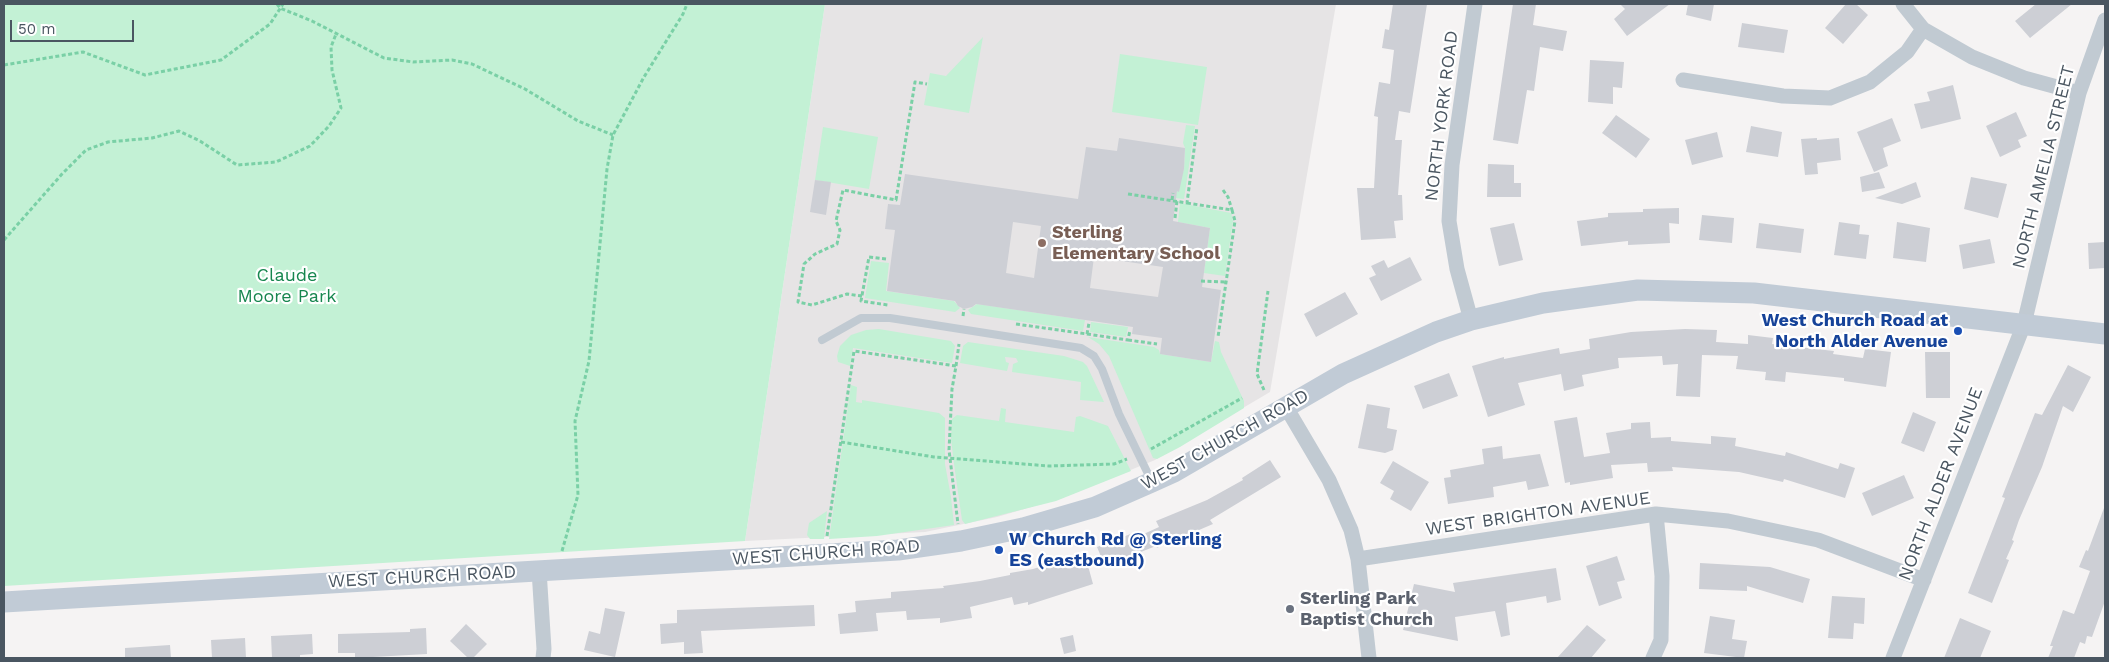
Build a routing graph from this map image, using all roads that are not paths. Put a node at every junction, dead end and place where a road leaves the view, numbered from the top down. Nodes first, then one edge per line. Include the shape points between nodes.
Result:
1 (1475, 4) edge
2 (1903, 4) edge
3 (2105, 20) edge
4 (1923, 29) junction
5 (1683, 80) dead end
6 (2079, 93) junction
7 (1471, 320) junction
8 (2024, 324) junction
9 (2105, 334) edge
10 (822, 340) dead end
11 (1286, 406) junction
12 (1152, 482) junction
13 (1656, 514) junction
14 (1358, 559) junction
15 (539, 570) junction
16 (1924, 580) junction
17 (4, 602) edge
18 (543, 658) edge
19 (1369, 658) edge
20 (1653, 658) edge
21 (1893, 658) edge

1 - 7 street, NORTH YORK ROAD via 1452,165 1449,221 1456,269
2 - 4 street
3 - 6 street, NORTH AMELIA STREET
4 - 5 street via 1907,52 1870,82 1830,98 1783,96
4 - 6 street via 1972,57 2006,71
6 - 8 street, NORTH AMELIA STREET
7 - 8 main road, WEST CHURCH ROAD via 1543,303 1638,290 1754,293
7 - 11 main road, WEST CHURCH ROAD via 1342,374
8 - 9 main road, WEST CHURCH ROAD
8 - 16 street, NORTH ALDER AVENUE
10 - 12 lane via 861,318 890,318 1081,348 1094,356 1102,368
11 - 12 main road, WEST CHURCH ROAD
11 - 14 street via 1329,480 1351,530
12 - 15 main road, WEST CHURCH ROAD via 1095,507 1023,528 961,541 898,550
13 - 14 street, WEST BRIGHTON AVENUE
13 - 16 street, WEST BRIGHTON AVENUE via 1728,521 1818,540
13 - 20 street via 1662,576 1661,640
14 - 19 street
15 - 17 main road, WEST CHURCH ROAD
15 - 18 street
16 - 21 street, NORTH ALDER AVENUE

